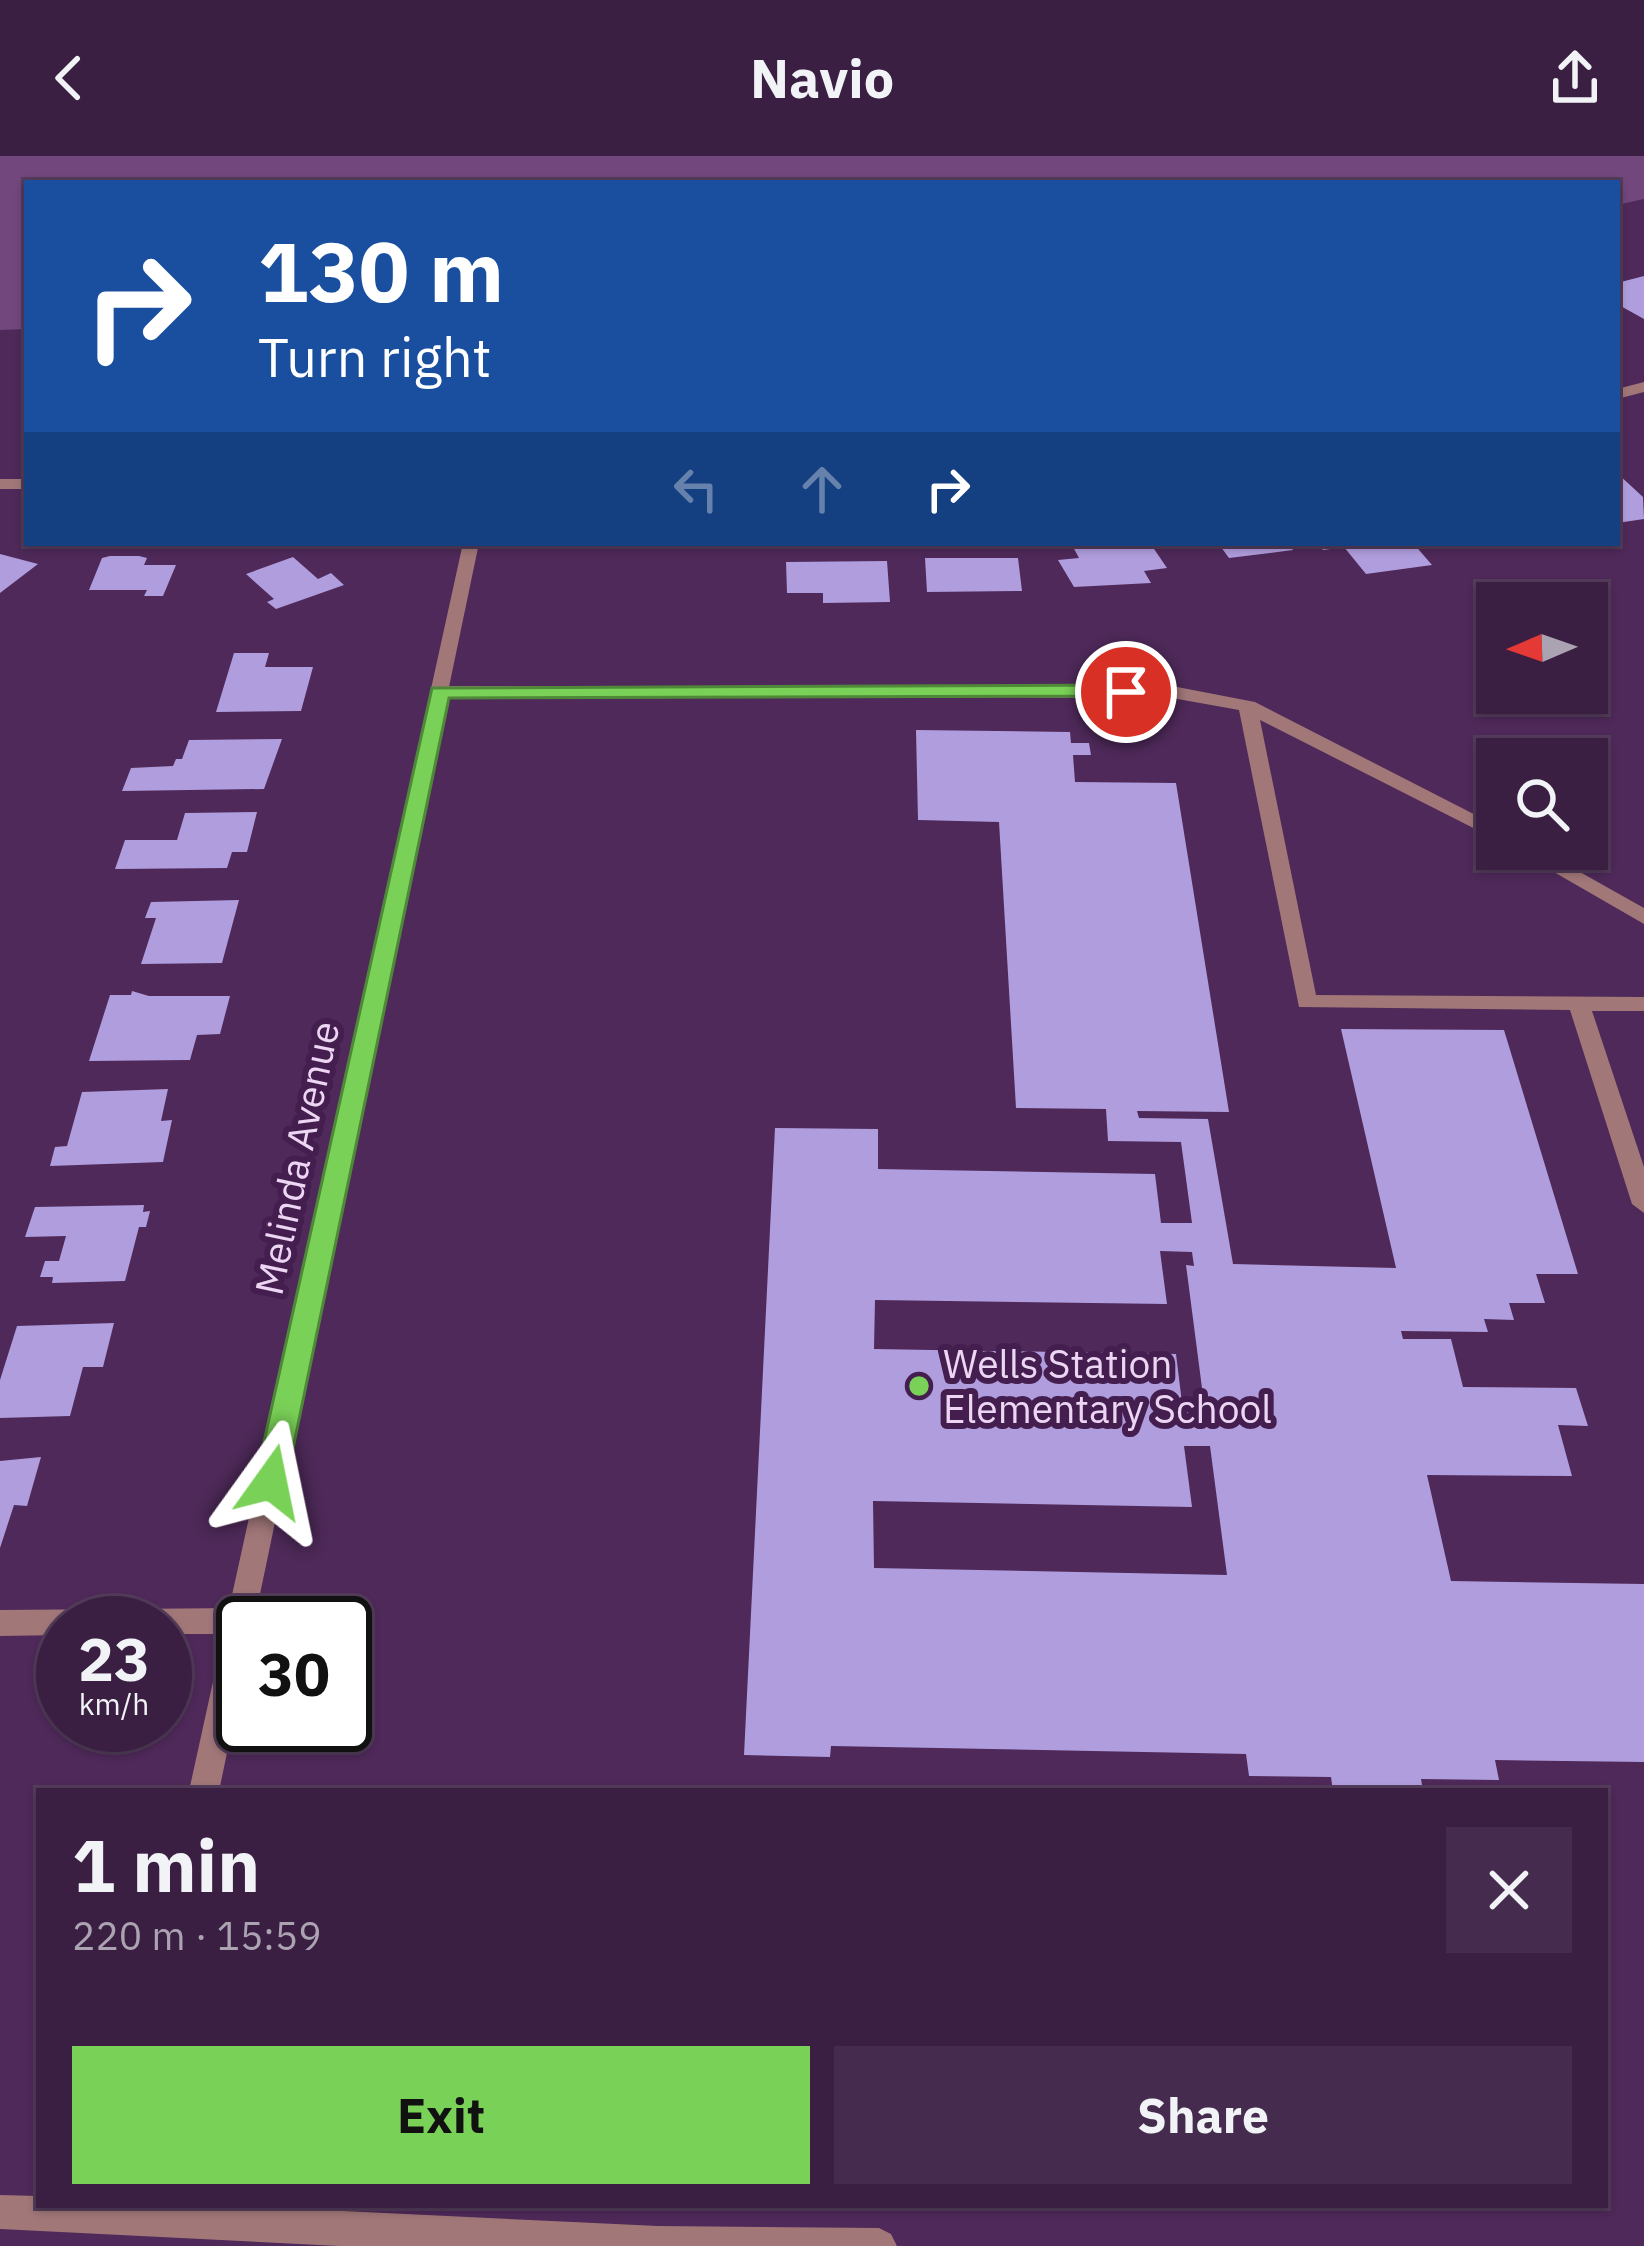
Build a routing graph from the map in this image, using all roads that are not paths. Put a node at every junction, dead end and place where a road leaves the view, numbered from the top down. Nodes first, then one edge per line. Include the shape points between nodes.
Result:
1 (471, 546) edge
2 (440, 692) junction
3 (1248, 706) junction
4 (1476, 823) edge
5 (1561, 870) edge
6 (1644, 917) edge
7 (1580, 1003) junction
8 (1644, 1004) edge
9 (1644, 1204) edge
10 (246, 1596) edge
11 (216, 1621) edge
12 (0, 1623) edge
13 (216, 1736) edge
14 (205, 1788) edge
15 (114, 2210) edge
16 (0, 2212) edge
17 (658, 2245) edge
18 (879, 2246) edge

1 - 2 street, Melinda Avenue
2 - 3 street via 1172,692
2 - 10 street, Melinda Avenue
3 - 4 street
3 - 7 street via 1307,1002
5 - 6 street
7 - 8 street
7 - 9 street
11 - 12 street
13 - 14 street, Melinda Avenue
15 - 16 street
15 - 17 street
17 - 18 street

